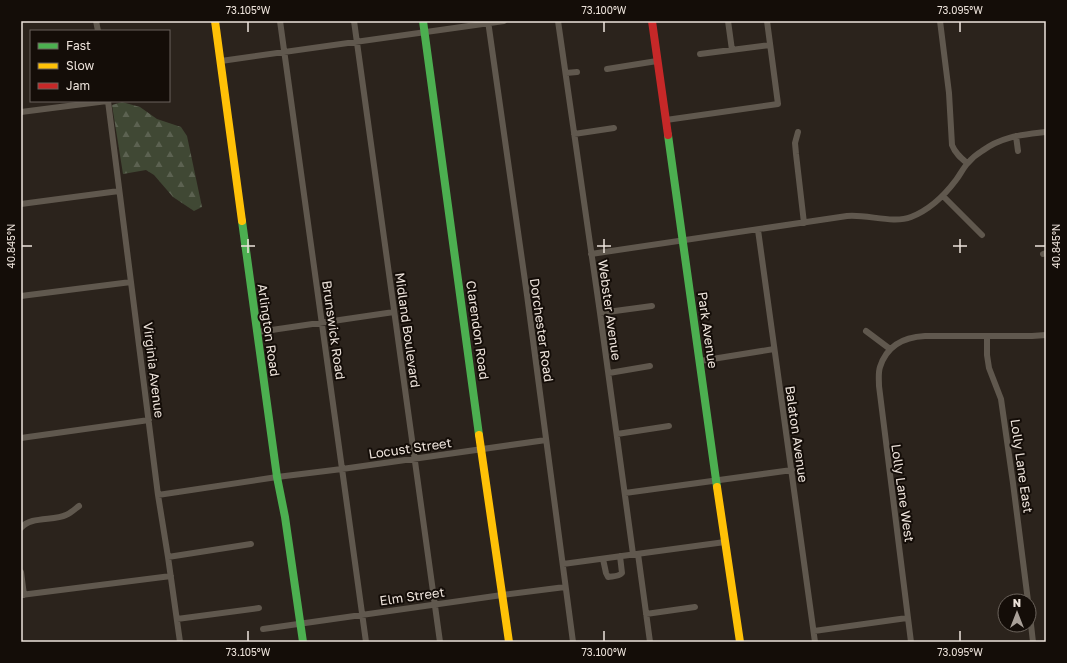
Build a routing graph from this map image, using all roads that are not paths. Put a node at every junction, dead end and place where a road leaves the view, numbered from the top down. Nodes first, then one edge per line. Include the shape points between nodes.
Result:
1 (215, 21) edge
2 (280, 21) edge
3 (354, 21) edge
4 (423, 21) edge
5 (504, 21) edge
6 (558, 21) edge
7 (652, 21) edge
8 (728, 21) edge
9 (767, 21) edge
10 (940, 21) edge
11 (488, 22) edge
12 (425, 32) junction
13 (356, 41) junction
14 (770, 45) junction
15 (732, 50) junction
16 (285, 52) junction
17 (700, 54) dead end
18 (221, 61) junction
19 (657, 61) junction
20 (607, 68) dead end
21 (577, 72) dead end
22 (566, 73) junction
23 (99, 102) edge
24 (107, 102) edge
25 (21, 112) edge
26 (666, 120) junction
27 (614, 128) dead end
28 (798, 132) dead end
29 (1046, 132) edge
30 (574, 134) junction
31 (1016, 136) junction
32 (1018, 151) dead end
33 (967, 163) junction
34 (119, 191) junction
35 (943, 196) junction
36 (21, 204) edge
37 (804, 222) junction
38 (758, 230) junction
39 (982, 235) dead end
40 (683, 240) junction
41 (591, 254) junction
42 (132, 282) junction
43 (21, 296) edge
44 (652, 306) dead end
45 (394, 312) junction
46 (600, 313) junction
47 (322, 323) junction
48 (866, 331) dead end
49 (258, 332) junction
50 (1046, 335) edge
51 (987, 337) junction
52 (774, 349) junction
53 (890, 349) junction
54 (700, 361) junction
55 (650, 366) dead end
56 (609, 373) junction
57 (149, 420) junction
58 (670, 426) dead end
59 (617, 434) junction
60 (21, 438) edge
61 (546, 440) junction
62 (482, 449) junction
63 (415, 459) junction
64 (342, 469) junction
65 (792, 470) junction
66 (277, 477) junction
67 (716, 481) junction
68 (625, 493) junction
69 (158, 495) junction
70 (79, 506) dead end
71 (21, 528) edge
72 (725, 542) junction
73 (250, 544) dead end
74 (636, 554) junction
75 (620, 556) junction
76 (168, 557) junction
77 (603, 558) junction
78 (563, 564) junction
79 (21, 572) edge
80 (171, 576) junction
81 (565, 587) junction
82 (1027, 593) edge
83 (502, 594) junction
84 (22, 595) edge
85 (435, 604) junction
86 (695, 607) dead end
87 (259, 608) dead end
88 (362, 614) junction
89 (646, 614) junction
90 (908, 618) junction
91 (177, 619) junction
92 (301, 623) junction
93 (263, 629) dead end
94 (814, 631) junction
95 (180, 642) edge
96 (303, 642) edge
97 (366, 642) edge
98 (440, 642) edge
99 (509, 642) edge
100 (573, 642) edge
101 (650, 642) edge
102 (740, 642) edge
103 (815, 642) edge
104 (911, 642) edge

1 - 18 street, Arlington Road
2 - 16 street, Brunswick Road
3 - 13 street, Midland Boulevard
4 - 12 street, Clarendon Road
5 - 11 street
6 - 22 street, Webster Avenue
7 - 19 street, Park Avenue
8 - 15 street
9 - 14 street
10 - 33 street via 952,144
11 - 12 street
11 - 61 street, Dorchester Road
12 - 13 street
12 - 62 street, Clarendon Road
13 - 16 street
13 - 45 street, Midland Boulevard
14 - 15 street
14 - 26 street via 778,104
15 - 17 street
16 - 18 street
16 - 47 street, Brunswick Road
18 - 49 street, Arlington Road
19 - 20 street
19 - 26 street, Park Avenue
21 - 22 street
22 - 30 street, Webster Avenue
23 - 25 street
24 - 34 street, Virginia Avenue
26 - 40 street, Park Avenue
27 - 30 street
28 - 37 street via 795,142
29 - 31 street
30 - 41 street, Webster Avenue
31 - 32 street
31 - 33 street via 994,143
33 - 35 street
34 - 36 street
34 - 42 street, Virginia Avenue
35 - 37 street via 923,211 906,219 854,215
35 - 39 street
37 - 38 street
38 - 40 street
38 - 52 street, Balaton Avenue
40 - 41 street
40 - 54 street, Park Avenue
41 - 46 street, Webster Avenue
42 - 43 street
42 - 57 street, Virginia Avenue
44 - 46 street
45 - 47 street
45 - 63 street, Midland Boulevard
46 - 56 street, Webster Avenue
47 - 49 street
47 - 64 street, Brunswick Road
48 - 53 street
49 - 66 street, Arlington Road
50 - 51 street
51 - 53 street via 918,336 906,339
51 - 82 street, Lolly Lane East via 989,368 1001,399
52 - 54 street
52 - 65 street, Balaton Avenue
53 - 90 street, Lolly Lane West via 880,367 879,386
54 - 67 street, Park Avenue
55 - 56 street
56 - 59 street, Webster Avenue
57 - 60 street
57 - 69 street, Virginia Avenue
58 - 59 street
59 - 68 street, Webster Avenue
61 - 62 street, Locust Street
61 - 78 street, Dorchester Road
62 - 63 street, Locust Street
62 - 83 street, Clarendon Road
63 - 64 street, Locust Street
63 - 85 street, Midland Boulevard
64 - 66 street, Locust Street
64 - 88 street, Brunswick Road
65 - 67 street
65 - 94 street, Balaton Avenue
66 - 69 street, Locust Street
66 - 92 street, Arlington Road
67 - 68 street
67 - 72 street, Park Avenue
68 - 74 street, Webster Avenue
69 - 76 street, Virginia Avenue
70 - 71 street via 65,516 30,522
72 - 74 street
72 - 102 street, Park Avenue
73 - 76 street
74 - 75 street
74 - 89 street, Webster Avenue
75 - 77 street
75 - 77 street via 622,573 608,577
76 - 80 street, Virginia Avenue
77 - 78 street
78 - 81 street, Dorchester Road
79 - 84 street
80 - 84 street
80 - 91 street, Virginia Avenue
81 - 83 street, Elm Street
81 - 100 street, Dorchester Road
83 - 85 street, Elm Street
83 - 99 street, Clarendon Road
85 - 88 street, Elm Street
85 - 98 street, Midland Boulevard
86 - 89 street
87 - 91 street
88 - 92 street, Elm Street
88 - 97 street, Brunswick Road
89 - 101 street, Webster Avenue
90 - 94 street
90 - 104 street, Lolly Lane West
91 - 95 street, Virginia Avenue
92 - 93 street, Elm Street
92 - 96 street, Arlington Road
94 - 103 street, Balaton Avenue

